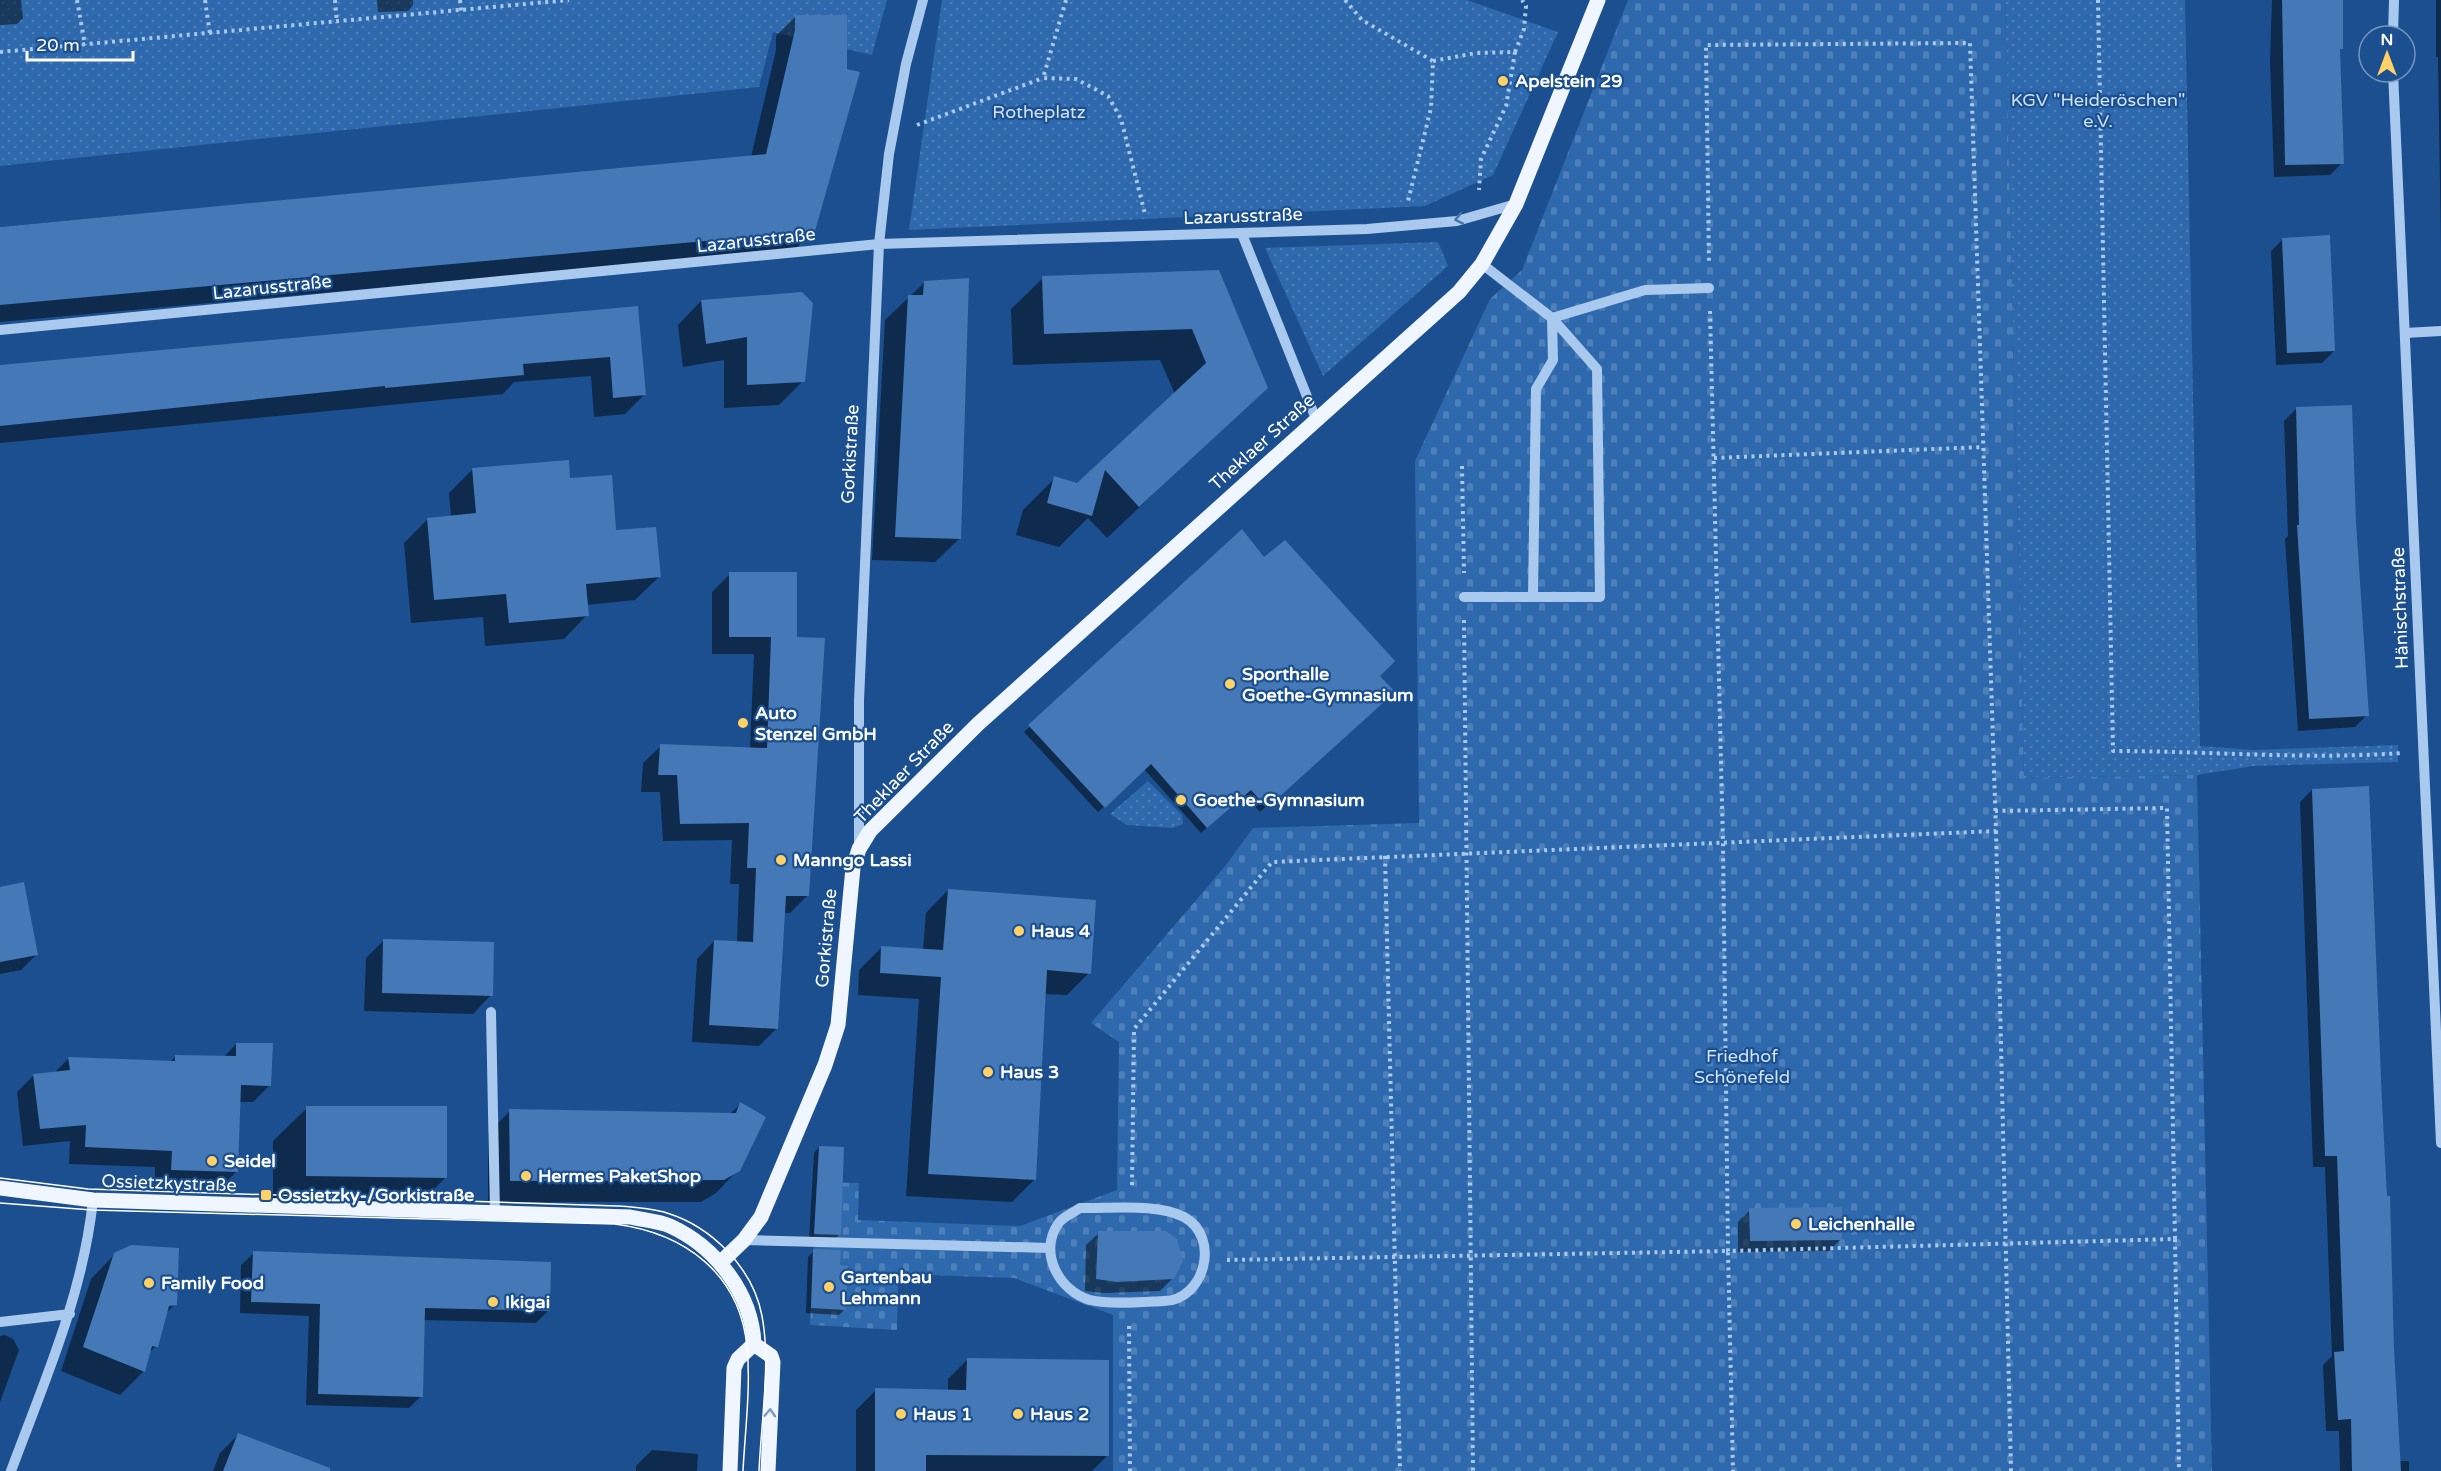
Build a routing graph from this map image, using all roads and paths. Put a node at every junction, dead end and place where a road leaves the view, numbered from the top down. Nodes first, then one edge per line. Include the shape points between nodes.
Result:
1 (77, 0) edge
2 (205, 0) edge
3 (335, 0) edge
4 (460, 0) edge
5 (569, 0) edge
6 (923, 0) edge
7 (1066, 0) edge
8 (1345, 0) edge
9 (1522, 0) edge
10 (1598, 0) edge
11 (2098, 0) edge
12 (2394, 0) edge
13 (461, 11) junction
14 (337, 23) junction
15 (2393, 24) edge
16 (210, 34) junction
17 (85, 45) junction
18 (0, 52) edge
19 (1515, 52) junction
20 (1433, 61) junction
21 (1043, 78) junction
22 (2393, 84) edge
23 (892, 134) junction
24 (1516, 204) junction
25 (1479, 215) junction
26 (1402, 225) junction
27 (1242, 234) junction
28 (1151, 235) junction
29 (879, 244) junction
30 (1482, 264) junction
31 (1709, 288) junction
32 (1552, 318) junction
33 (0, 330) edge
34 (2441, 331) edge
35 (2405, 333) junction
36 (1316, 419) junction
37 (1983, 447) junction
38 (1714, 458) junction
39 (1462, 466) dead end
40 (1464, 597) junction
41 (1533, 597) junction
42 (2422, 752) junction
43 (1995, 811) junction
44 (1996, 831) junction
45 (1723, 844) junction
46 (859, 849) junction
47 (1468, 853) junction
48 (1385, 856) junction
49 (491, 1012) dead end
50 (2441, 1143) edge
51 (0, 1188) edge
52 (93, 1200) junction
53 (1132, 1209) junction
54 (495, 1213) junction
55 (2175, 1239) junction
56 (744, 1240) junction
57 (2006, 1244) junction
58 (1050, 1248) junction
59 (1728, 1251) junction
60 (1471, 1256) junction
61 (1395, 1257) junction
62 (1206, 1260) junction
63 (720, 1263) junction
64 (1129, 1301) junction
65 (70, 1314) junction
66 (0, 1322) edge
67 (754, 1344) junction
68 (11, 1471) edge
69 (730, 1471) edge
70 (768, 1471) edge
71 (1130, 1471) edge
72 (1400, 1471) edge
73 (1473, 1471) edge
74 (1733, 1471) edge
75 (2011, 1471) edge
76 (2179, 1471) edge

1 - 17 path
2 - 16 path
3 - 14 path
4 - 13 path
5 - 13 path
6 - 23 street, Gorkistraße
7 - 21 path
8 - 20 path via 1362,20
9 - 19 path via 1526,6 1524,28
10 - 24 main road, Theklaer Straße
11 - 42 path via 2113,751 2252,756
12 - 15 street
13 - 14 path
14 - 16 path
16 - 17 path
17 - 18 path
19 - 20 path via 1476,53
19 - 25 path via 1506,106 1481,159
20 - 26 path via 1431,108
21 - 23 path
21 - 28 path via 1076,79 1108,96 1120,119
22 - 35 street, Hänischstraße
23 - 29 street, Gorkistraße
24 - 25 street, Lazarusstraße
24 - 30 main road, Theklaer Straße
25 -> 26 street, Lazarusstraße
26 - 27 street, Lazarusstraße
27 - 28 street, Lazarusstraße
27 - 36 street
28 - 29 street, Lazarusstraße
29 - 33 street, Lazarusstraße
29 - 46 street, Gorkistraße via 859,701
30 - 32 street
30 - 36 main road, Theklaer Straße via 1459,292
31 - 32 street via 1645,290
31 - 37 path via 1706,45 1970,43
31 - 38 path
32 - 41 street via 1553,360 1536,389
32 - 41 street via 1597,369 1600,597
34 - 35 street
35 - 42 street, Hänischstraße
36 - 46 main road, Theklaer Straße via 934,766 880,819
37 - 38 path
37 - 43 path
38 - 45 path
39 - 40 path
40 - 41 street
40 - 47 path
42 - 50 street, Hänischstraße
43 - 44 path
43 - 55 path via 2167,808
44 - 45 path
44 - 57 path
45 - 47 path
45 - 59 path
46 - 56 main road, Gorkistraße via 849,892 838,1024 769,1201
47 - 48 path
47 - 60 path
48 - 53 path via 1272,862 1134,1029
48 - 61 path
49 - 54 street
51 - 52 main road, Ossietzkystraße
52 - 54 main road, Ossietzkystraße
52 - 65 street via 86,1255
53 - 58 street via 1080,1208 1059,1222
53 - 62 street via 1163,1210 1185,1217 1200,1231
54 - 63 main road, Ossietzkystraße via 630,1217 669,1225
55 - 57 path
55 - 76 path
56 - 58 street
56 - 63 main road, Gorkistraße
57 - 59 path
57 - 75 path
58 - 64 street via 1053,1265 1065,1287 1090,1300
59 - 60 path
59 - 74 path
60 - 61 path
60 - 73 path
61 - 62 path
61 - 72 path
62 - 64 street via 1200,1279 1170,1301
63 - 67 main road via 735,1282 748,1310
64 - 71 path
65 - 66 street
65 - 68 street
67 - 69 main road via 734,1368
70 -> 67 main road via 773,1362

